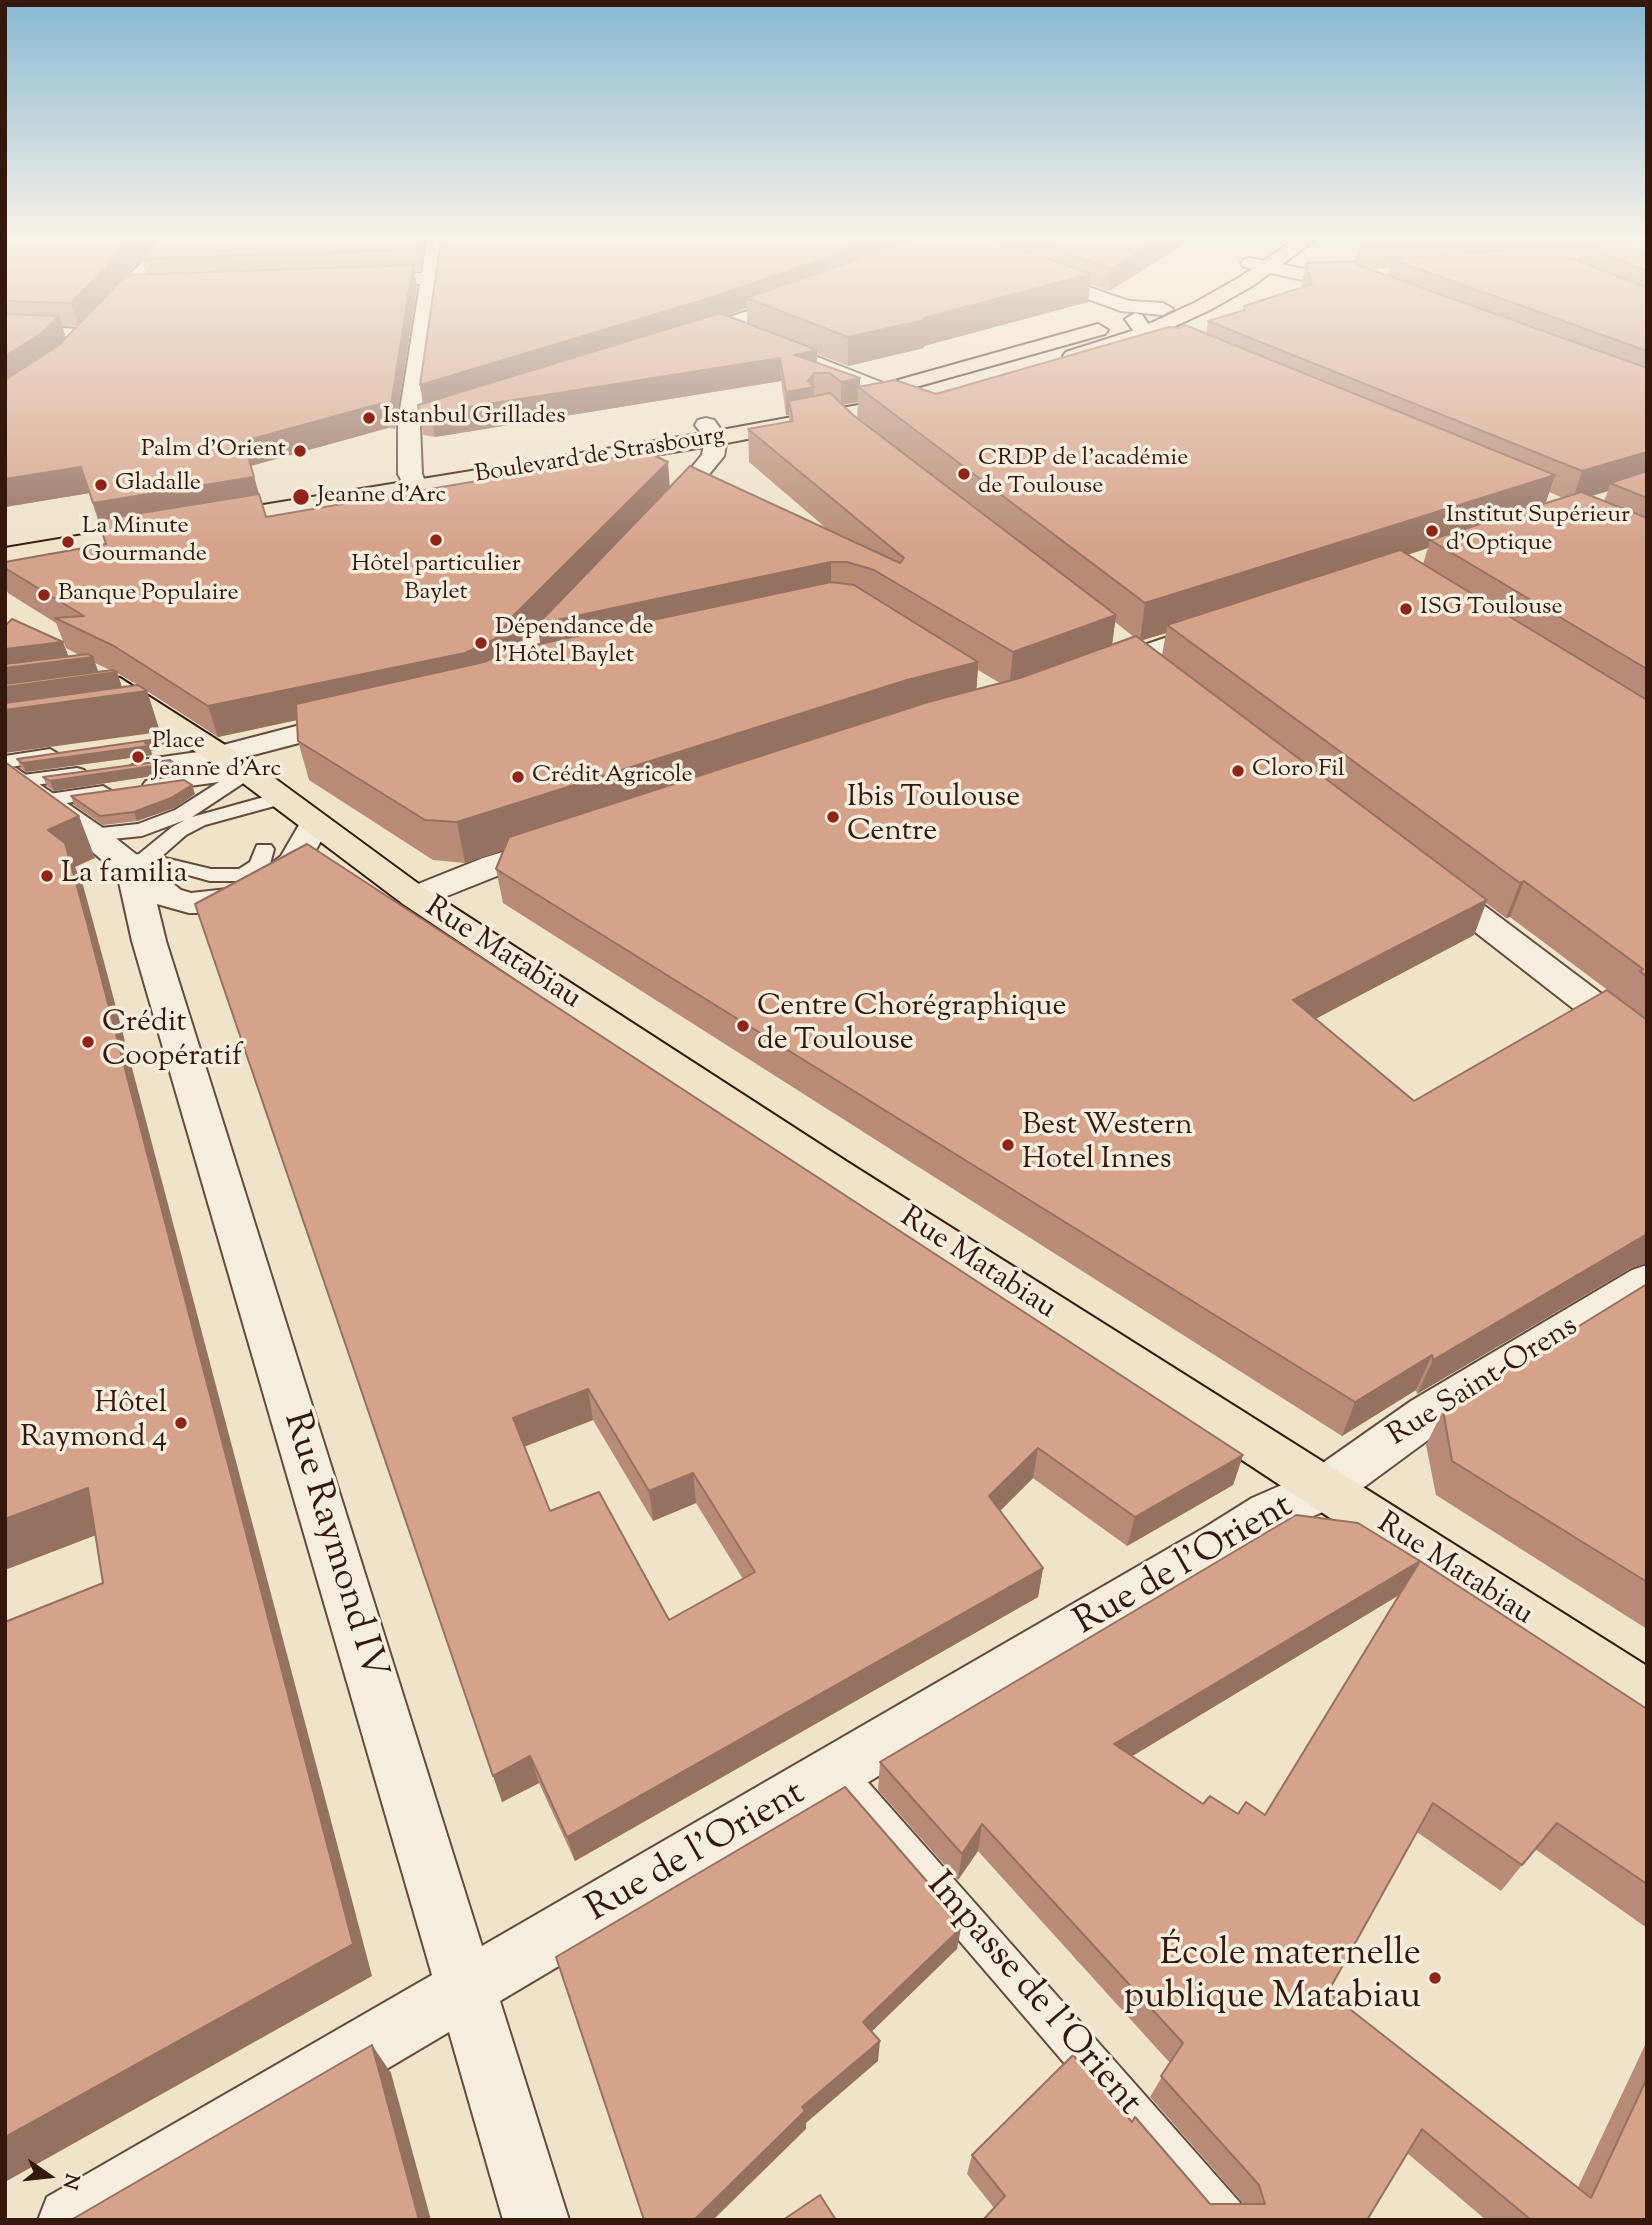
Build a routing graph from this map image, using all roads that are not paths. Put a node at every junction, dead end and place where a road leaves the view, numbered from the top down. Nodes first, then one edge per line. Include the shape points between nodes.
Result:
1 (419, 344) edge
2 (768, 344) edge
3 (1038, 344) edge
4 (1080, 344) edge
5 (1184, 344) edge
6 (1206, 359) edge
7 (876, 386) junction
8 (484, 401) edge
9 (829, 410) junction
10 (409, 422) junction
11 (711, 432) junction
12 (862, 441) edge
13 (413, 480) junction
14 (187, 518) junction
15 (653, 526) edge
16 (5, 542) edge
17 (5, 556) edge
18 (1240, 621) edge
19 (1112, 636) edge
20 (1137, 655) junction
21 (1077, 677) edge
22 (1166, 677) edge
23 (132, 707) dead end
24 (377, 715) edge
25 (74, 752) edge
26 (219, 755) junction
27 (127, 768) edge
28 (101, 771) edge
29 (247, 772) junction
30 (9, 773) edge
31 (282, 798) junction
32 (42, 801) junction
33 (181, 822) junction
34 (314, 825) junction
35 (80, 828) junction
36 (574, 840) edge
37 (264, 849) dead end
38 (132, 863) junction
39 (197, 869) junction
40 (1419, 872) edge
41 (415, 897) junction
42 (1647, 1047) edge
43 (1647, 1282) edge
44 (1324, 1489) junction
45 (1647, 1696) edge
46 (839, 1770) junction
47 (466, 1990) junction
48 (70, 2220) edge
49 (536, 2220) edge
50 (1227, 2220) edge

1 - 10 street
2 - 7 street
3 - 7 main road, Boulevard de Strasbourg
4 - 9 main road, Boulevard de Strasbourg via 1003,377 907,402
5 - 6 street
7 - 9 main road, Boulevard de Strasbourg
8 - 10 street
9 - 11 main road, Boulevard de Strasbourg
9 - 12 street
10 - 13 street
11 - 13 main road, Boulevard de Strasbourg
11 - 15 street via 713,456
13 - 14 main road, Boulevard de Strasbourg
14 - 16 main road, Boulevard de Strasbourg
14 - 17 main road, Boulevard de Strasbourg
18 - 20 street
19 - 20 street
20 - 21 street
20 - 22 street
23 - 26 main road
24 - 26 street
25 - 30 lane
26 - 27 lane
26 - 29 main road
28 - 30 lane
29 - 31 main road
29 - 32 lane
29 - 33 lane
30 - 32 street
31 - 33 lane
31 - 34 main road
32 - 35 street
33 - 35 lane
33 - 35 lane via 142,830
33 - 38 lane
33 - 39 lane via 180,843
34 - 38 street via 294,862 263,886 210,904 169,897
34 - 41 main road, Rue Matabiau
35 - 38 street
36 - 41 street
37 - 39 lane via 264,857 251,872 210,875
38 - 39 lane
38 - 47 street, Rue Raymond IV via 149,941
40 - 42 street
41 - 44 main road, Rue Matabiau
43 - 44 street, Rue Saint-Orens via 1427,1415
44 - 45 main road, Rue Matabiau
44 - 46 street, Rue de l'Orient via 1269,1513
46 - 47 street, Rue de l'Orient
46 - 50 lane, Impasse de l'Orient
47 - 48 street, Rue de l'Orient
47 - 49 street, Rue Raymond IV

